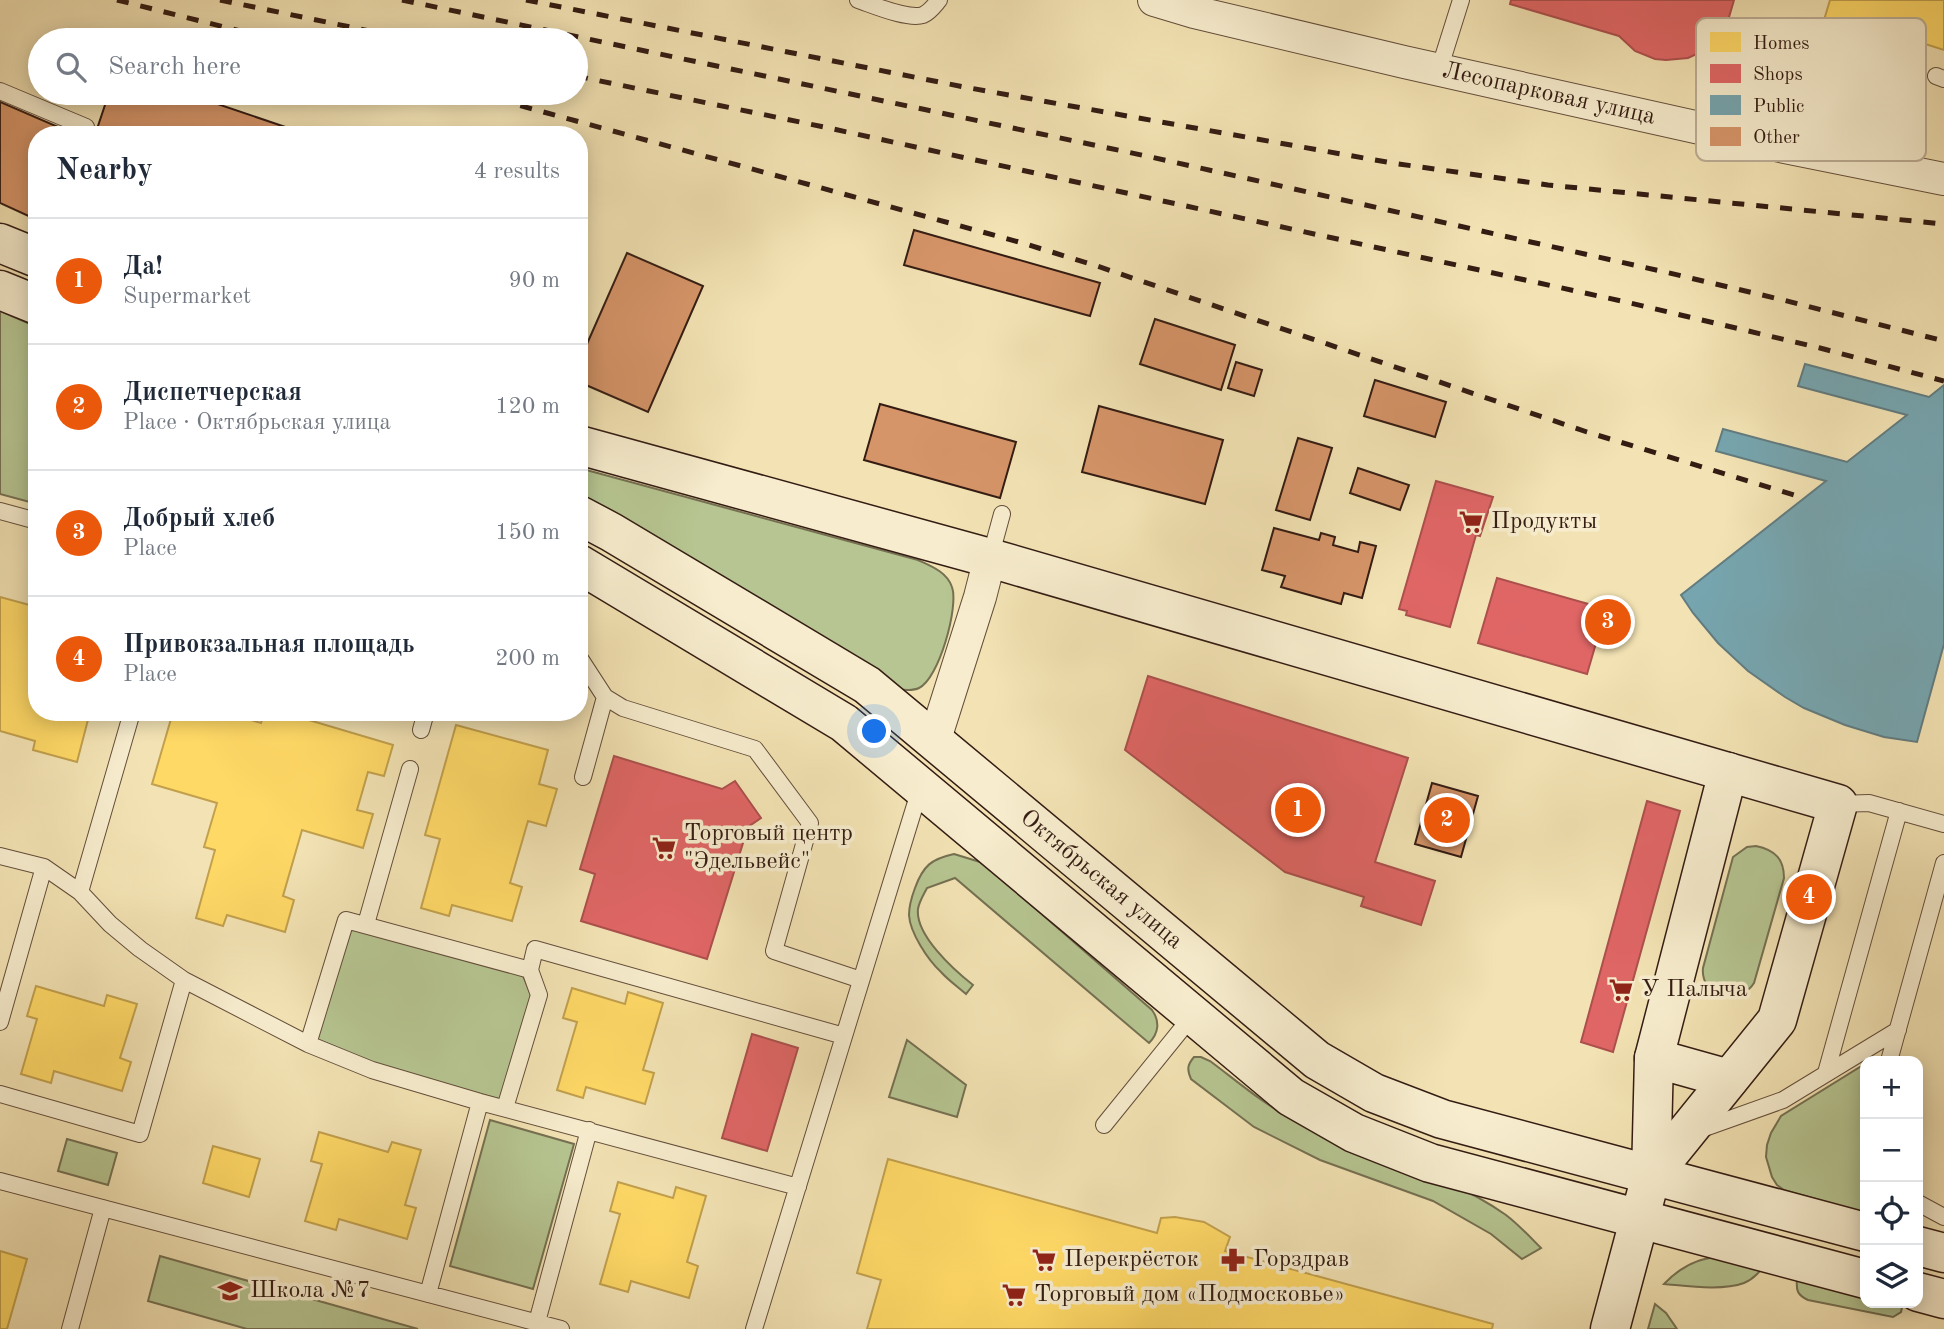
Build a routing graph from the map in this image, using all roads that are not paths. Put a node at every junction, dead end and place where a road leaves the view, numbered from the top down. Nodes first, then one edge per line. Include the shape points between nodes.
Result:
1 (858, 0) edge
2 (939, 0) edge
3 (1154, 0) edge
4 (1461, 0) edge
5 (1439, 70) junction
6 (0, 91) edge
7 (28, 103) edge
8 (33, 105) edge
9 (84, 126) edge
10 (1696, 127) edge
11 (1855, 161) edge
12 (1944, 179) edge
13 (0, 290) edge
14 (28, 301) edge
15 (588, 447) edge
16 (0, 511) edge
17 (1002, 514) dead end
18 (28, 519) edge
19 (588, 520) edge
20 (990, 558) junction
21 (588, 578) edge
22 (588, 671) edge
23 (605, 697) junction
24 (129, 721) edge
25 (424, 721) edge
26 (421, 730) dead end
27 (934, 742) junction
28 (410, 769) dead end
29 (1728, 772) junction
30 (583, 777) dead end
31 (921, 786) junction
32 (1838, 804) junction
33 (1899, 811) junction
34 (1944, 824) edge
35 (0, 856) edge
36 (1944, 863) edge
37 (44, 867) junction
38 (80, 892) junction
39 (366, 925) junction
40 (530, 970) junction
41 (184, 979) junction
42 (862, 980) junction
43 (1193, 1014) junction
44 (0, 1022) edge
45 (1898, 1030) junction
46 (844, 1036) junction
47 (308, 1044) junction
48 (1890, 1056) edge
49 (1654, 1058) junction
50 (1826, 1073) junction
51 (1729, 1079) junction
52 (0, 1094) edge
53 (480, 1102) junction
54 (505, 1108) junction
55 (1104, 1125) dead end
56 (589, 1130) junction
57 (1683, 1135) junction
58 (1651, 1176) junction
59 (0, 1181) edge
60 (798, 1187) junction
61 (1923, 1206) edge
62 (103, 1208) junction
63 (1944, 1217) edge
64 (1640, 1220) junction
65 (1860, 1231) edge
66 (1923, 1247) edge
67 (1944, 1253) edge
68 (1860, 1278) edge
69 (1923, 1293) edge
70 (428, 1294) junction
71 (1944, 1299) edge
72 (537, 1322) junction
73 (71, 1329) edge
74 (561, 1329) edge
75 (754, 1329) edge
76 (1610, 1329) edge

1 - 2 lane via 920,16
3 - 5 street, Лесопарковая улица
4 - 5 lane
5 - 10 street, Лесопарковая улица
6 - 7 lane
8 - 9 lane
11 - 12 street, Лесопарковая улица
13 - 14 main road
15 - 20 main road
16 - 18 lane
17 - 20 lane
19 - 27 main road, Октябрьская улица via 867,685
20 - 27 street
20 - 29 main road
21 - 31 main road, Октябрьская улица via 844,723
22 - 23 lane
23 - 30 lane
23 - 42 lane via 623,708 755,749 810,823 774,951
24 - 38 lane
25 - 26 lane
27 - 58 main road, Октябрьская улица via 1317,1060 1374,1093 1442,1119
28 - 39 lane
29 - 32 main road
29 - 49 main road
31 - 42 lane
31 - 43 main road, Октябрьская улица
32 - 33 lane via 1869,803
32 - 51 main road via 1777,1020
33 - 34 lane
33 - 50 lane
35 - 37 lane
36 - 45 lane
37 - 38 lane
37 - 44 lane
38 - 41 lane via 120,933
39 - 40 lane
39 - 47 lane via 346,920
40 - 46 lane via 535,949
40 - 54 lane via 540,995
41 - 47 lane
41 - 52 lane via 140,1134
42 - 46 lane
43 - 55 lane
43 - 64 main road, Октябрьская улица via 1291,1097 1354,1133 1430,1163
45 - 48 lane
45 - 50 lane
46 - 60 lane
47 - 53 lane via 372,1070
49 - 51 main road
49 - 58 main road
50 - 57 lane via 1783,1100
51 - 57 main road
53 - 54 lane
53 - 70 lane
54 - 56 lane
56 - 60 lane
56 - 72 lane
57 - 58 main road
58 - 64 main road
58 - 65 main road, Октябрьская улица
59 - 62 lane
60 - 75 lane
61 - 63 lane
62 - 70 lane
62 - 73 lane
64 - 68 main road, Октябрьская улица
64 - 76 main road
66 - 67 main road
69 - 71 main road
70 - 72 lane
72 - 74 lane

